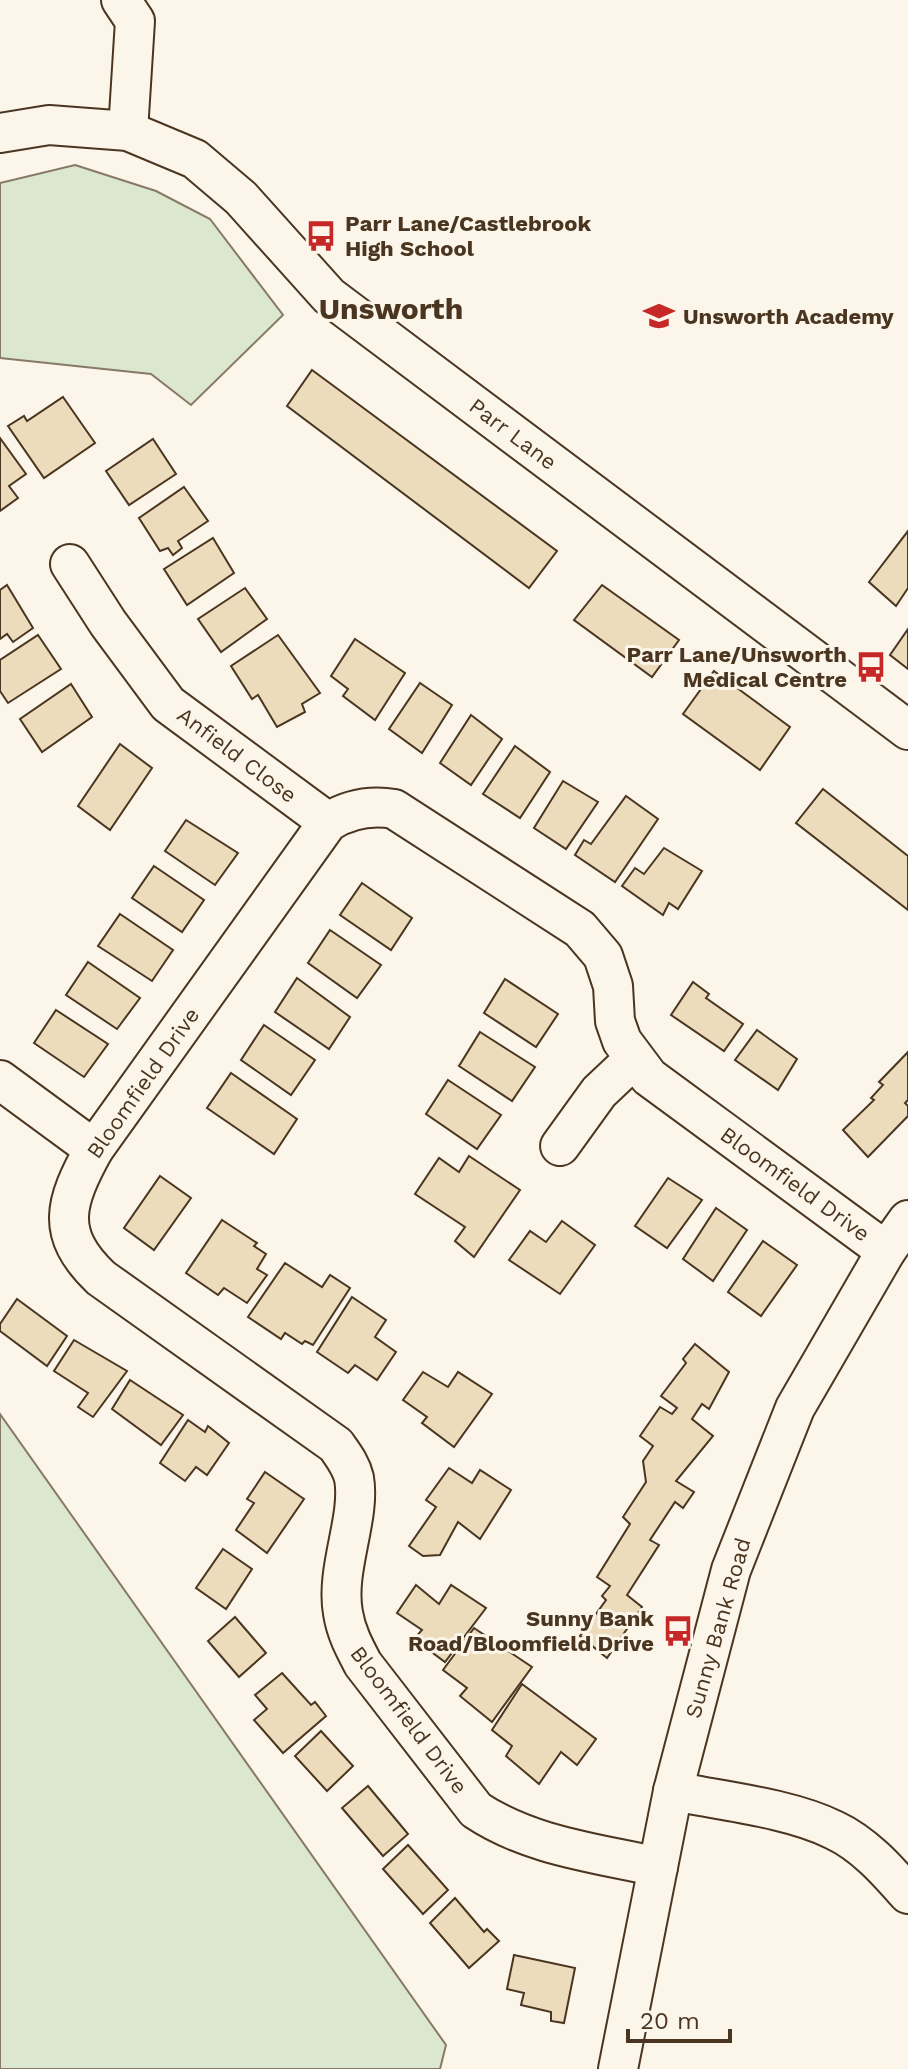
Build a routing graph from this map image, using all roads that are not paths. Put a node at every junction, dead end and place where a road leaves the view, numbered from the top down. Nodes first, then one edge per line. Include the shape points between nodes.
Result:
1 (121, 0) edge
2 (128, 131) junction
3 (0, 133) edge
4 (70, 564) dead end
5 (908, 730) edge
6 (328, 822) junction
7 (634, 1059) junction
8 (0, 1080) edge
9 (560, 1146) dead end
10 (94, 1149) junction
11 (908, 1220) edge
12 (886, 1251) junction
13 (673, 1791) junction
14 (658, 1867) junction
15 (908, 1894) edge
16 (618, 2069) edge

1 - 2 street via 135,21
2 - 3 street, Parr Lane via 49,125
2 - 5 street, Parr Lane via 195,159 241,198 329,296
4 - 6 street, Anfield Close via 168,704
6 - 7 street, Bloomfield Drive via 359,809 394,809 580,929 603,956 613,986 615,1021
6 - 10 street, Bloomfield Drive
7 - 9 street via 599,1092
7 - 12 street, Bloomfield Drive via 649,1077
8 - 10 street
10 - 14 street, Bloomfield Drive via 77,1182 70,1216 73,1244 81,1259 336,1445 354,1478 342,1584 349,1638 363,1664 476,1810 534,1839
11 - 12 street, Sunny Bank Road
12 - 13 street, Sunny Bank Road via 795,1408 731,1570
13 - 14 street, Sunny Bank Road
13 - 15 street via 780,1812 835,1830 878,1860
14 - 16 street, Sunny Bank Road

